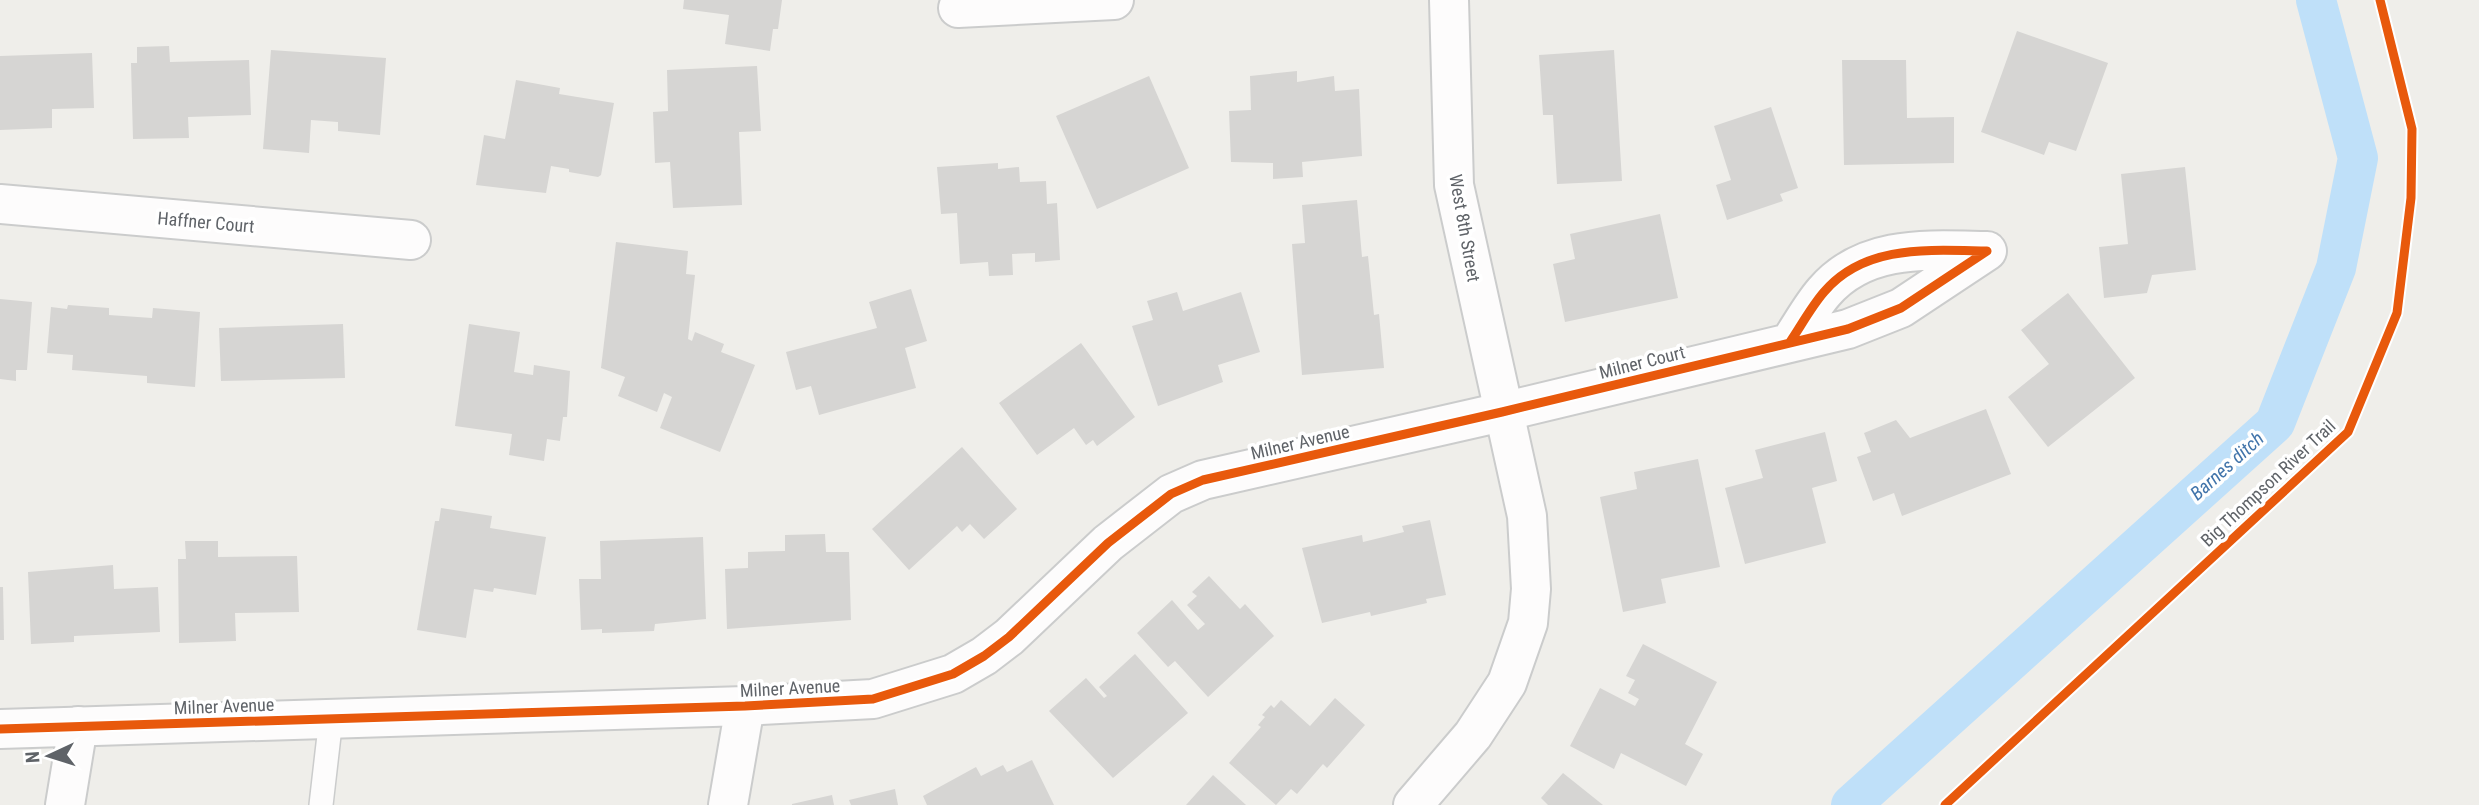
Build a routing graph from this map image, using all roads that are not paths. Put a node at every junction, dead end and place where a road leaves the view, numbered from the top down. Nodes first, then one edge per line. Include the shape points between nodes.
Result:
1 (1114, 0) edge
2 (1449, 0) edge
3 (958, 8) dead end
4 (0, 204) edge
5 (411, 240) dead end
6 (1790, 342) dead end
7 (1502, 412) junction
8 (745, 706) junction
9 (331, 718) junction
10 (78, 726) junction
11 (0, 729) edge
12 (65, 805) edge
13 (321, 805) edge
14 (728, 805) edge
15 (1413, 805) edge

1 - 3 street
2 - 7 street, West 8th Street via 1454,185
4 - 5 street, Haffner Court
6 - 7 street, Milner Court
7 - 8 street, Milner Avenue via 1203,480 1171,494 1108,543 1009,637 953,674 873,699
7 - 15 street, West 8th Street via 1527,516 1531,568 1528,623 1519,654 1492,708
8 - 9 street, Milner Avenue
8 - 14 street
9 - 10 street, Milner Avenue
9 - 13 lane
10 - 11 street, Milner Avenue
10 - 12 street

